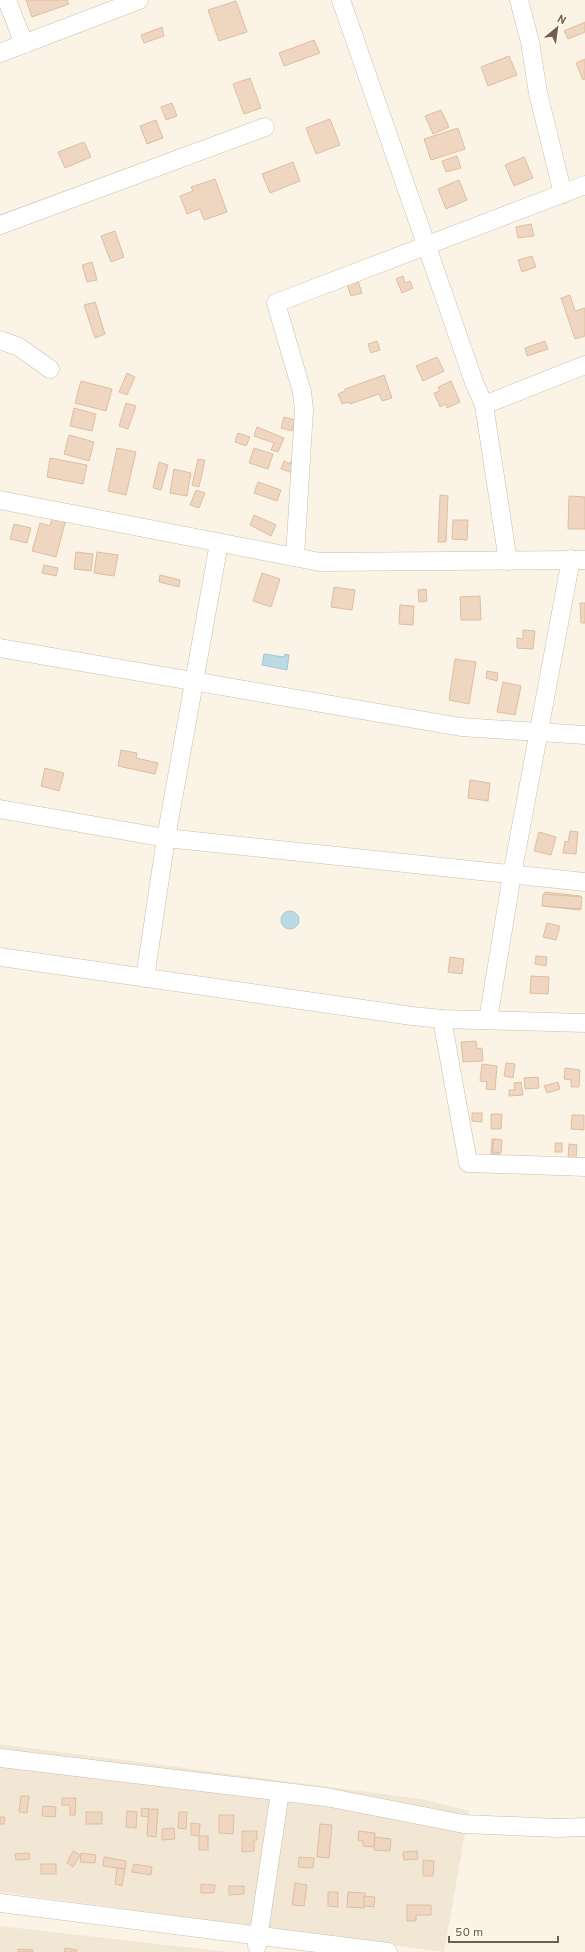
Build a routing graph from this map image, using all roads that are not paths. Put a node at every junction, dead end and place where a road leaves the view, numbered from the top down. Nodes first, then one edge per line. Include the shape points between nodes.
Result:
1 (7, 0) edge
2 (139, 0) edge
3 (341, 0) edge
4 (519, 0) edge
5 (24, 44) junction
6 (0, 54) edge
7 (265, 127) dead end
8 (585, 185) edge
9 (563, 194) junction
10 (0, 225) edge
11 (426, 245) junction
12 (0, 340) edge
13 (585, 365) edge
14 (50, 369) dead end
15 (484, 405) junction
16 (0, 500) edge
17 (219, 542) junction
18 (295, 557) junction
19 (578, 559) edge
20 (508, 561) junction
21 (0, 648) edge
22 (195, 682) junction
23 (539, 731) junction
24 (585, 735) edge
25 (0, 809) edge
26 (166, 838) junction
27 (512, 875) junction
28 (585, 882) edge
29 (0, 957) edge
30 (145, 978) junction
31 (442, 1019) junction
32 (488, 1020) junction
33 (585, 1023) edge
34 (585, 1167) edge
35 (0, 1758) edge
36 (280, 1792) junction
37 (585, 1827) edge
38 (0, 1903) edge
39 (0, 1913) edge
40 (258, 1941) junction
41 (306, 1952) edge
42 (388, 1952) edge

1 - 5 street
2 - 5 street
3 - 11 street
4 - 9 street via 530,42 538,93
5 - 6 street
7 - 10 street
8 - 9 street
9 - 11 street
11 - 15 street
11 - 18 street via 276,303 302,392 304,410
12 - 14 street via 19,347
13 - 15 street
15 - 20 street
16 - 17 street
17 - 18 street
17 - 22 street
18 - 20 street via 320,562
19 - 20 street
19 - 23 street
21 - 22 street
22 - 23 street via 461,727
22 - 26 street
23 - 24 street
23 - 27 street
25 - 26 street
26 - 27 street
26 - 30 street
27 - 28 street
27 - 32 street
29 - 30 street
30 - 31 street
31 - 32 street
31 - 34 street via 468,1164
32 - 33 street
35 - 36 street
36 - 37 street via 464,1824
36 - 40 street
38 - 40 street
39 - 40 street
40 - 41 street
40 - 42 street

